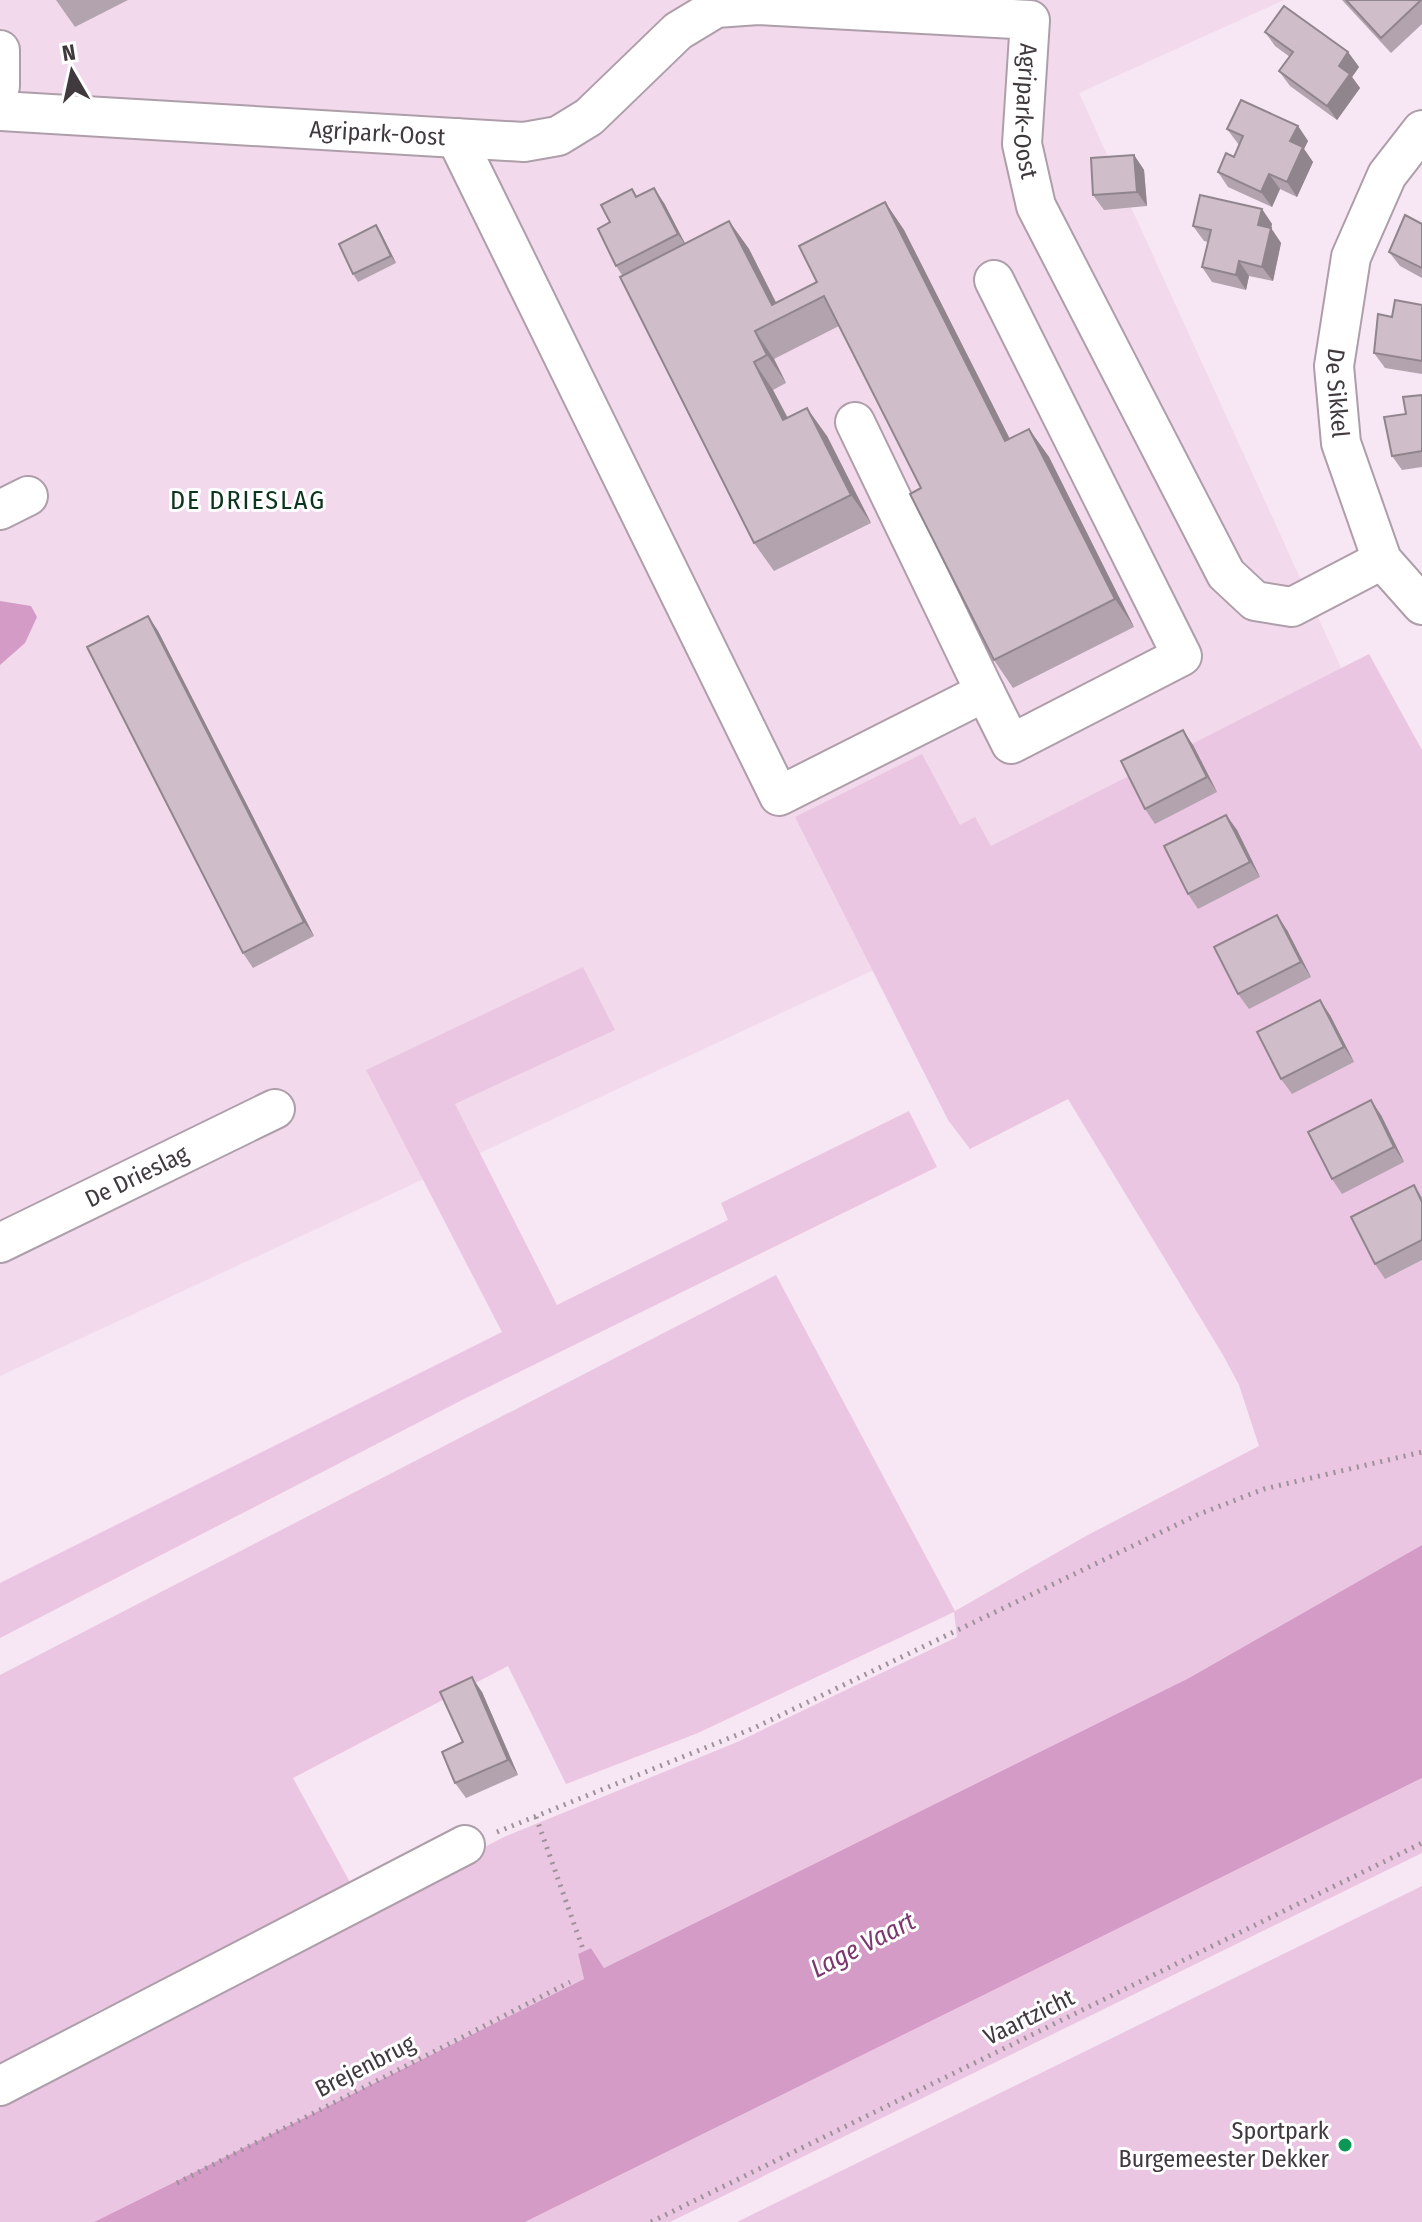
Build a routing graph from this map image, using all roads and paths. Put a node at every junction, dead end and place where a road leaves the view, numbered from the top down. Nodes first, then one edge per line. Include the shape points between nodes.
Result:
1 (0, 50) edge
2 (0, 86) edge
3 (0, 111) edge
4 (1422, 130) edge
5 (456, 138) junction
6 (994, 280) dead end
7 (855, 422) dead end
8 (1382, 560) junction
9 (1422, 605) edge
10 (985, 692) junction
11 (275, 1109) dead end
12 (0, 1243) edge
13 (1422, 1452) edge
14 (536, 1817) junction
15 (1422, 1843) edge
16 (465, 1845) joint
17 (584, 1952) dead end
18 (570, 1982) dead end
19 (0, 2086) edge
20 (177, 2183) dead end
21 (651, 2222) edge

1 - 2 street
3 - 5 street, Agripark-Oost
4 - 8 street, De Sikkel via 1387,175 1351,257 1334,366 1341,443
5 - 8 street, Agripark-Oost via 524,142 558,136 589,117 678,31 716,8 758,5 1030,20 1022,144 1036,206 1226,574 1255,601 1292,607
5 - 10 street via 779,796
6 - 10 street via 1182,656 1011,744
7 - 10 street
8 - 9 street, De Sikkel
11 - 12 street, De Drieslag
13 - 14 path via 1264,1489 1197,1515 754,1728
14 - 16 path
14 - 17 path
15 - 21 path, Vaartzicht
16 - 19 street
18 - 20 path, Brejenbrug

